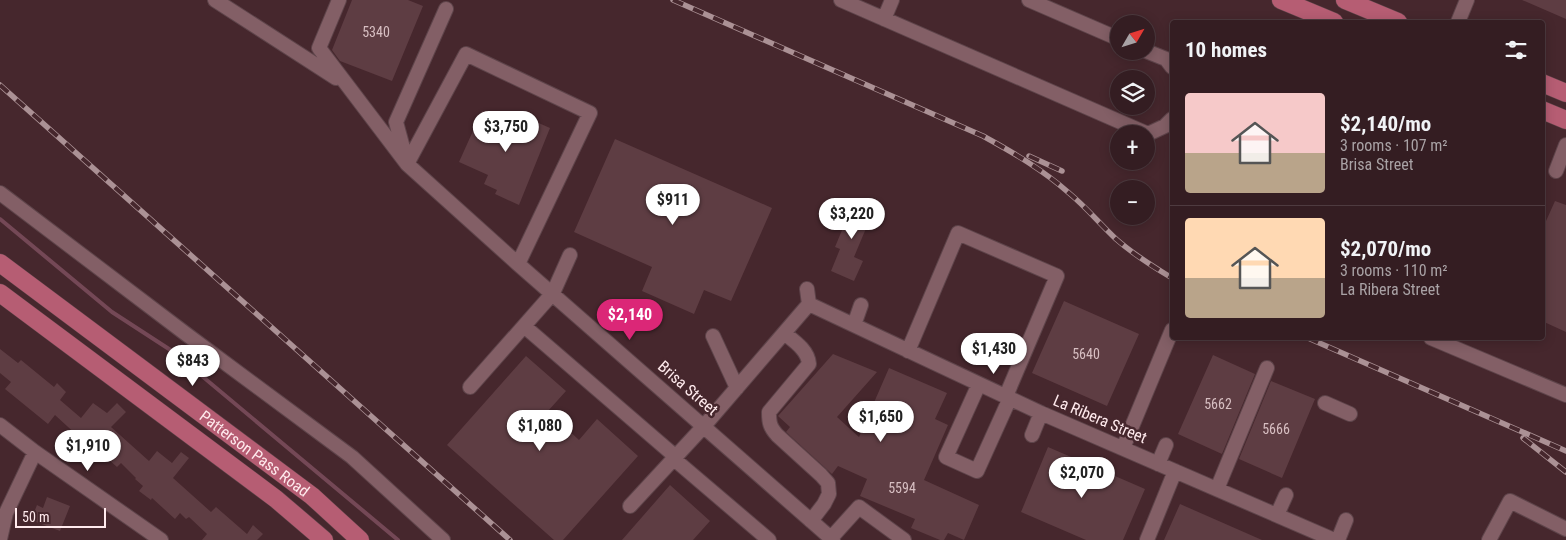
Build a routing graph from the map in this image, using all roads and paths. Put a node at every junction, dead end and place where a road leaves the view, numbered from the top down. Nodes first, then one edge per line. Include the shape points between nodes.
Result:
1 (215, 0) edge
2 (340, 0) edge
3 (841, 0) edge
4 (892, 0) edge
5 (1029, 0) edge
6 (1281, 0) edge
7 (1344, 0) edge
8 (1468, 0) edge
9 (446, 9) dead end
10 (884, 19) junction
11 (1323, 20) edge
12 (1393, 20) edge
13 (1459, 20) edge
14 (1110, 35) edge
15 (1155, 55) edge
16 (1170, 64) edge
17 (346, 83) junction
18 (1545, 84) edge
19 (1566, 93) edge
20 (1545, 111) edge
21 (1566, 120) edge
22 (1170, 121) edge
23 (1566, 145) edge
24 (407, 164) junction
25 (1556, 171) dead end
26 (0, 193) edge
27 (570, 255) dead end
28 (0, 263) edge
29 (518, 264) junction
30 (807, 289) dead end
31 (0, 293) edge
32 (553, 293) junction
33 (809, 304) junction
34 (861, 305) dead end
35 (854, 325) junction
36 (524, 326) junction
37 (784, 333) junction
38 (1170, 335) edge
39 (713, 336) dead end
40 (1436, 340) edge
41 (908, 351) junction
42 (1267, 368) dead end
43 (979, 384) junction
44 (470, 387) dead end
45 (737, 388) junction
46 (1566, 395) edge
47 (1008, 397) junction
48 (1325, 403) dead end
49 (1041, 413) junction
50 (1350, 414) dead end
51 (0, 425) edge
52 (704, 426) junction
53 (1032, 435) dead end
54 (1166, 445) dead end
55 (1123, 448) junction
56 (35, 452) junction
57 (675, 458) junction
58 (1158, 464) junction
59 (1175, 471) junction
60 (1217, 489) junction
61 (1286, 495) dead end
62 (630, 506) dead end
63 (1277, 515) junction
64 (1346, 520) dead end
65 (811, 521) junction
66 (1566, 529) edge
67 (1318, 537) edge
68 (0, 539) edge
69 (832, 539) edge
70 (161, 540) edge
71 (324, 540) edge
72 (360, 540) edge
73 (442, 540) edge
74 (769, 540) edge
75 (904, 540) edge
76 (1147, 540) edge
77 (1336, 540) edge
78 (1489, 540) edge

1 - 17 street
2 - 17 street, Brisa Street via 318,48
3 - 10 street
4 - 10 street
5 - 14 street
6 - 11 main road
7 - 12 main road
8 - 13 street
9 - 24 street via 396,122
10 - 22 street via 1148,134
15 - 16 street
17 - 24 street, Brisa Street
18 - 19 main road
20 - 21 main road
23 - 25 street
24 - 29 street, Brisa Street
24 - 29 street via 466,54 590,113
26 - 73 street via 352,457
27 - 32 street
28 - 72 main road, Patterson Pass Road via 312,496
29 - 32 street, Brisa Street
30 - 33 street
31 - 71 main road, Patterson Pass Road via 276,499
32 - 36 street
32 - 52 street, Brisa Street
33 - 35 street, La Ribera Street
33 - 37 street
34 - 35 street
35 - 41 street, La Ribera Street
36 - 44 street
36 - 57 street
37 - 45 street
37 - 65 street via 804,351 809,364 769,412 769,422 777,435 828,483 829,494
38 - 55 street
39 - 45 street
40 - 46 street
41 - 43 street, La Ribera Street
41 - 47 street via 958,233 1057,276
42 - 60 street
43 - 47 street, La Ribera Street
43 - 47 street via 946,457 977,471
45 - 52 street
47 - 49 street, La Ribera Street
48 - 50 street
49 - 53 street
49 - 55 street, La Ribera Street
51 - 56 street
52 - 57 street
52 - 65 street, Brisa Street
54 - 58 street
55 - 58 street, La Ribera Street
56 - 68 street via 6,513
56 - 70 street
57 - 62 street
57 - 74 street
58 - 59 street, La Ribera Street
59 - 60 street, La Ribera Street
59 - 76 street
60 - 63 street, La Ribera Street
61 - 63 street
63 - 67 street, La Ribera Street
64 - 77 street
65 - 69 street, Brisa Street
66 - 78 street via 1510,501
67 - 77 street, La Ribera Street
69 - 75 street via 859,507

